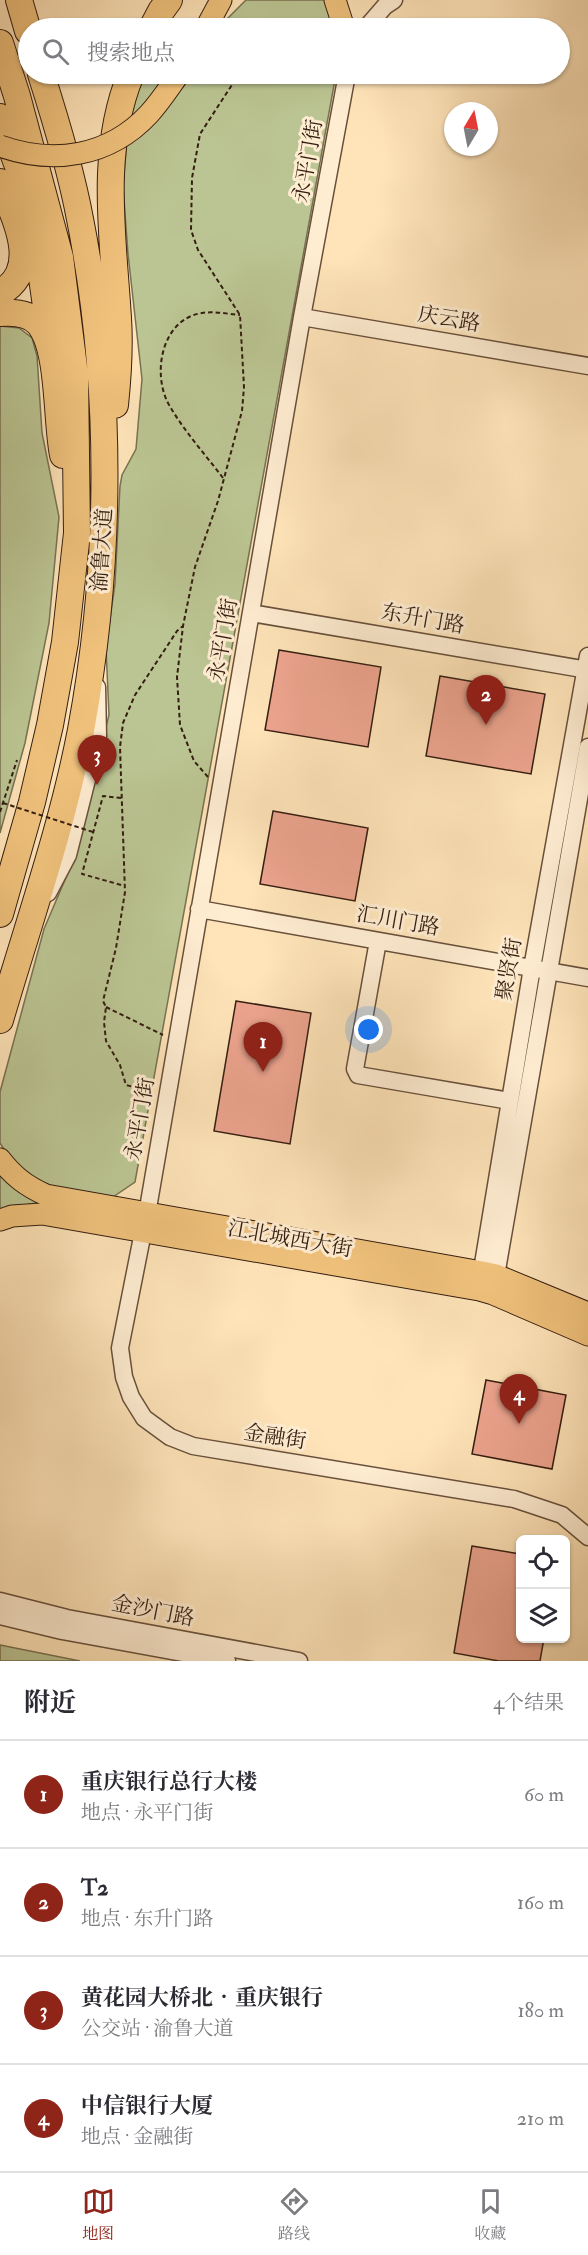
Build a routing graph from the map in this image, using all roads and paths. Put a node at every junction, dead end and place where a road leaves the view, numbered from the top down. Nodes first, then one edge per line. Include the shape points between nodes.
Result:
1 (19, 0) edge
2 (234, 0) edge
3 (335, 0) edge
4 (394, 0) edge
5 (214, 15) edge
6 (24, 18) edge
7 (341, 18) edge
8 (375, 18) edge
9 (0, 43) edge
10 (44, 84) edge
11 (128, 84) edge
12 (171, 84) edge
13 (232, 84) edge
14 (345, 84) edge
15 (0, 117) edge
16 (0, 146) edge
17 (0, 182) edge
18 (0, 293) edge
19 (0, 313) edge
20 (240, 315) junction
21 (302, 317) junction
22 (52, 351) junction
23 (588, 366) edge
24 (224, 478) junction
25 (106, 489) junction
26 (77, 533) junction
27 (251, 613) junction
28 (183, 626) junction
29 (587, 665) edge
30 (588, 747) edge
31 (16, 760) dead end
32 (220, 790) junction
33 (122, 798) junction
34 (3, 803) junction
35 (0, 812) edge
36 (93, 832) junction
37 (125, 886) junction
38 (4, 893) edge
39 (200, 909) junction
40 (0, 914) edge
41 (378, 941) junction
42 (540, 970) junction
43 (588, 978) edge
44 (106, 1007) junction
45 (0, 1021) edge
46 (177, 1041) junction
47 (167, 1096) junction
48 (510, 1101) junction
49 (0, 1159) edge
50 (0, 1220) edge
51 (145, 1223) junction
52 (488, 1283) junction
53 (588, 1313) edge
54 (588, 1335) edge
55 (588, 1537) edge
56 (0, 1601) edge
57 (0, 1616) edge
58 (226, 1661) edge
59 (299, 1661) edge

1 - 6 highway
2 - 5 main road
3 - 7 main road
4 - 8 street
9 - 26 highway, 渝鲁大道 via 60,257 75,375
10 - 25 highway, 渝鲁大道 via 70,172 89,267 99,354
11 - 25 highway via 115,127 110,179 119,349
12 - 16 main road, bridge via 149,114 111,143 59,157
13 - 20 path via 200,134 192,178 191,230 198,250
14 - 21 street, 永平门街
15 - 22 highway via 23,180 37,243
17 - 18 highway via 17,225 23,264 12,286
19 - 22 highway via 28,316 38,323
20 - 24 path via 243,411
20 - 24 path via 203,312 179,324 166,341 160,369 168,403
21 - 23 street, 庆云路
21 - 27 street, 永平门街
22 - 26 highway via 59,434
24 - 28 path via 195,567
25 - 45 highway, 渝鲁大道 via 95,641 81,732 62,811
26 - 38 highway, 渝鲁大道 via 50,725
27 - 29 street, 东升门路
27 - 32 street, 永平门街
28 - 32 path via 177,677 180,725 194,761
28 - 33 path via 135,695 123,723
29 - 42 street, 聚贤街
30 - 42 street, 聚贤街
31 - 34 path
32 - 39 street, 永平门街
33 - 36 path via 103,796
33 - 37 path
34 - 35 path
34 - 36 path, bridge
36 - 37 path via 82,874
37 - 44 path via 103,1001
38 - 40 highway, 渝鲁大道
39 - 41 street, 汇川门路
39 - 46 street, 永平门街
41 - 42 street, 汇川门路
41 - 48 street via 355,1069 358,1075
42 - 43 street, 汇川门路
42 - 48 street, 聚贤街
42 - 52 street, 聚贤街
44 - 46 path
44 - 47 path via 106,1041 126,1085
46 - 47 street, 永平门街
47 - 51 street, 永平门街
48 - 52 street, 聚贤街
49 - 51 main road, 江北城西大街 via 11,1174 46,1195
50 - 51 main road, 江北城西大街 via 42,1214
51 - 52 main road, 江北城西大街
51 - 55 street, 金融街 via 120,1348 131,1397 144,1418 170,1437 193,1446 514,1498 562,1515
52 - 53 main road, 江北城西大街
52 - 54 main road, 江北城西大街
56 - 59 street, 金沙门路 via 67,1618
57 - 58 street, 金沙门路

